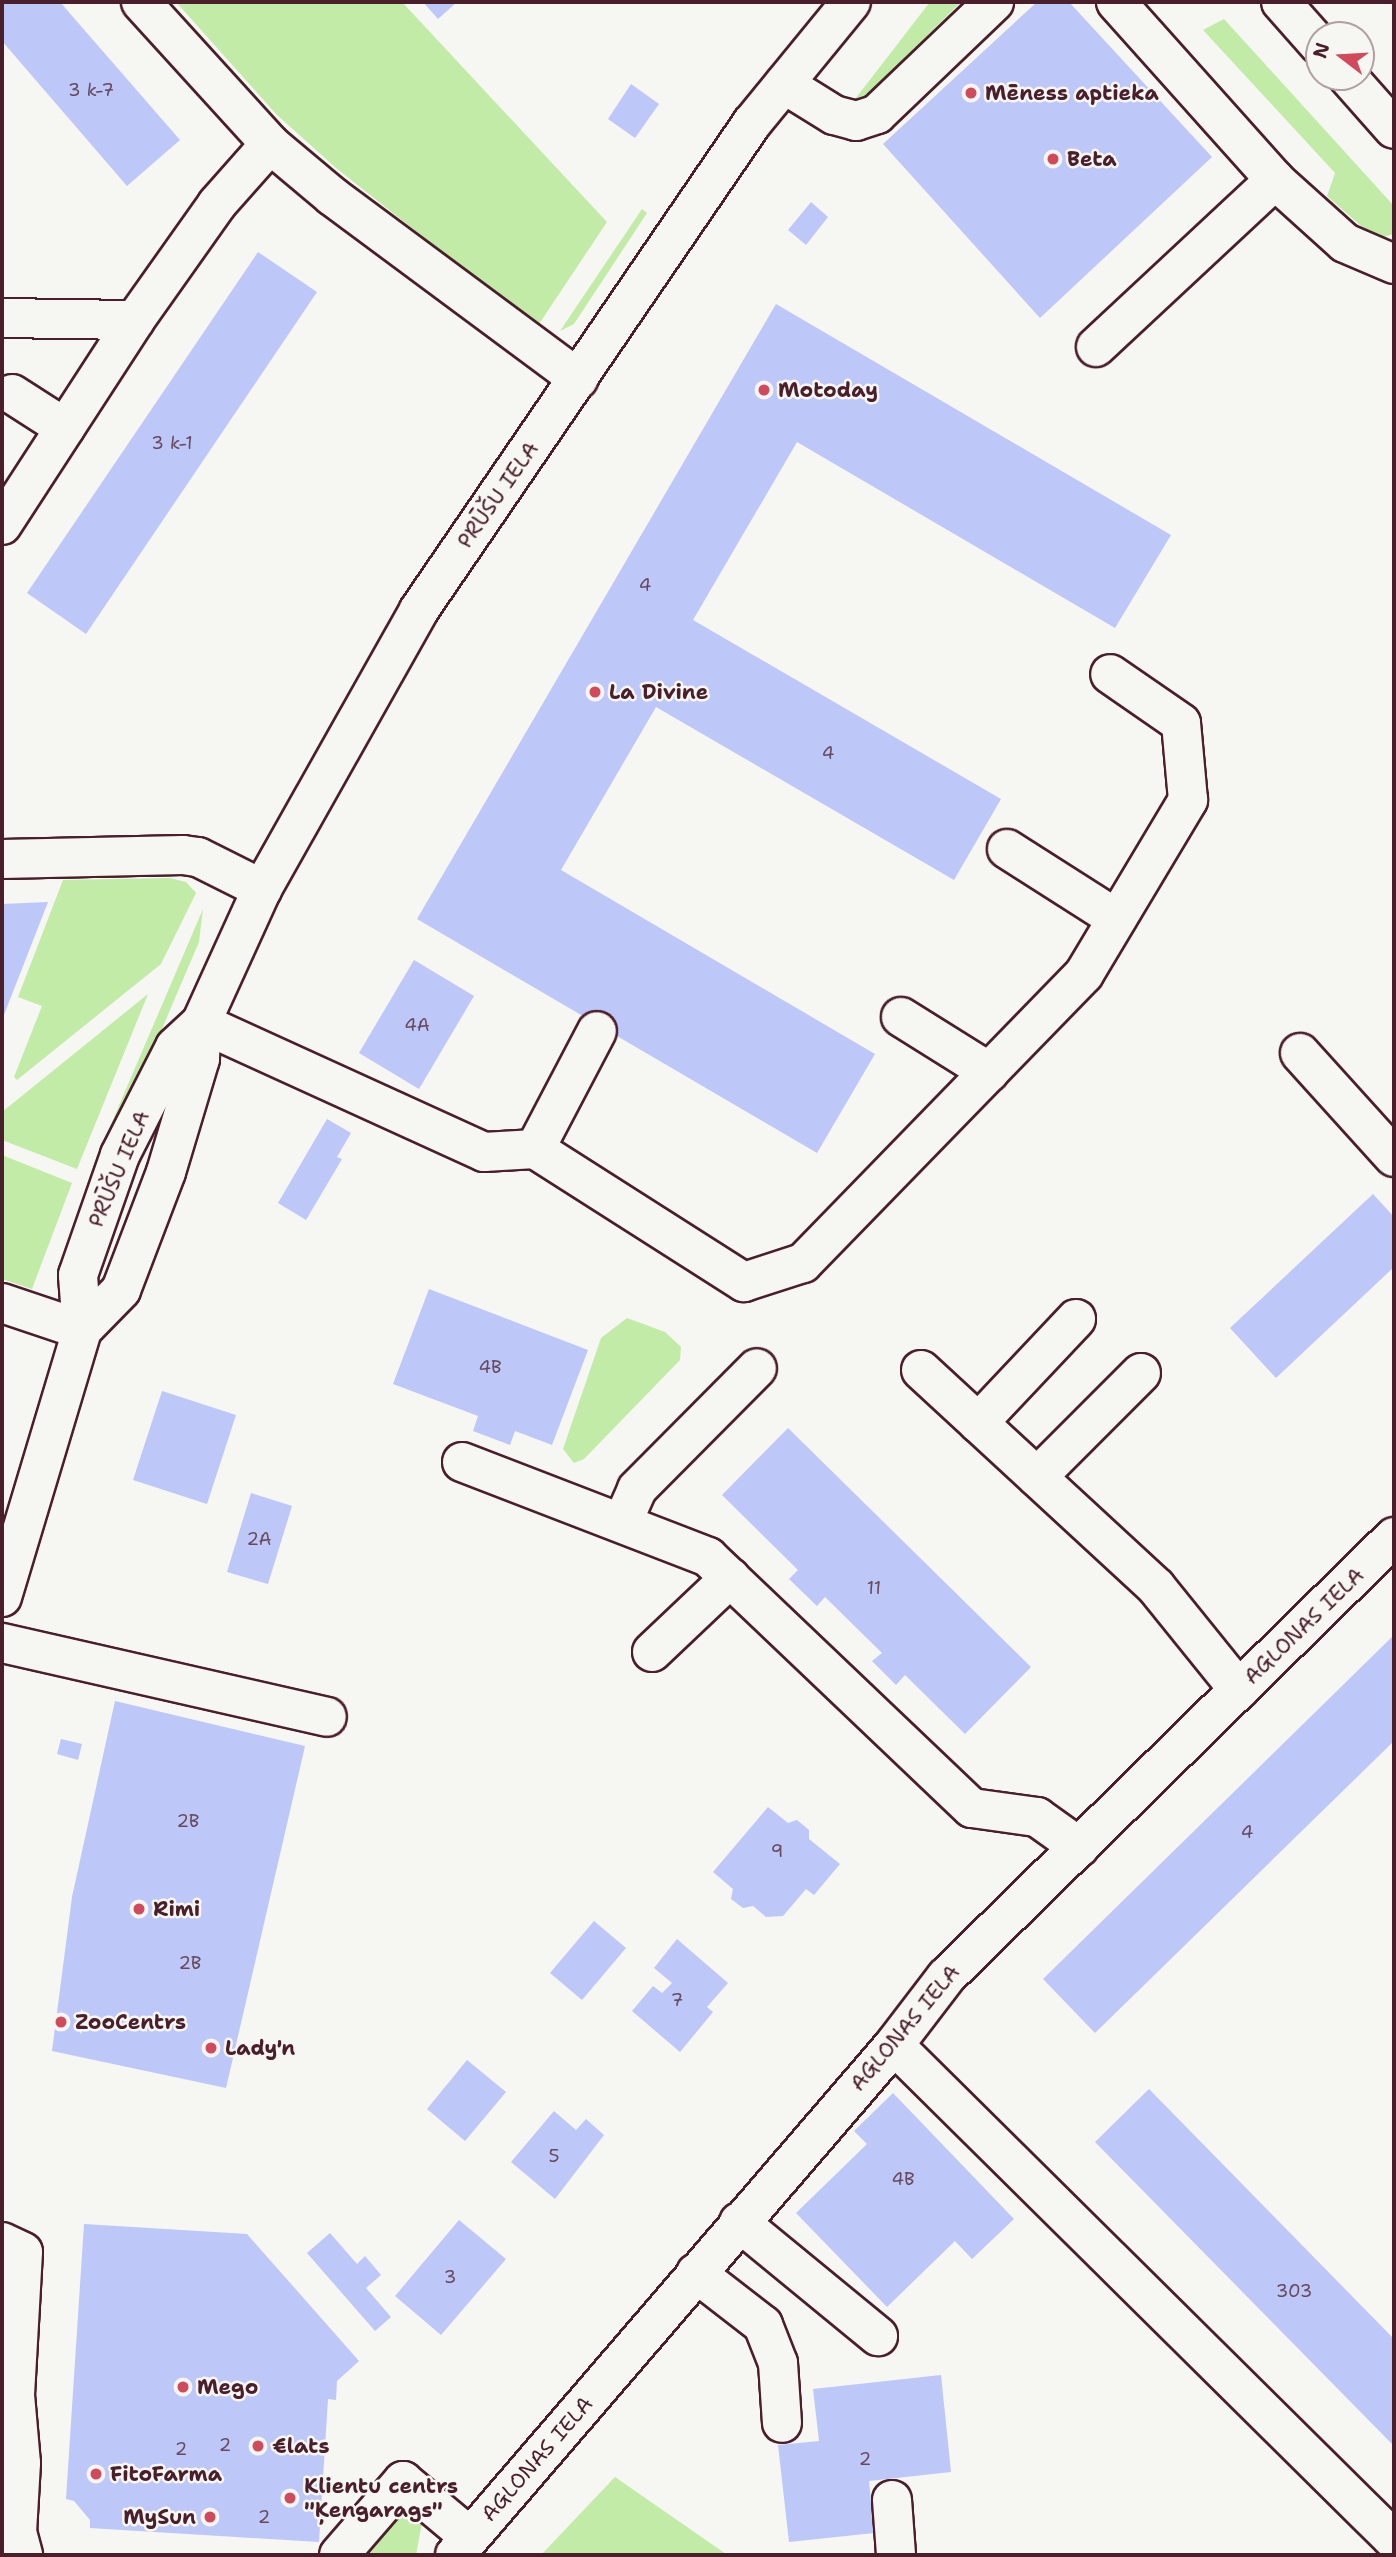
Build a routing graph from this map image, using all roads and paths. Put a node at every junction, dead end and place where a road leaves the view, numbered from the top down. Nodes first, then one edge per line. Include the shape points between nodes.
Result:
1 (142, 2) edge
2 (851, 2) edge
3 (994, 2) edge
4 (1116, 2) edge
5 (1281, 2) edge
6 (1305, 29) edge
7 (784, 84) junction
8 (1360, 91) edge
9 (1394, 129) edge
10 (270, 144) junction
11 (1275, 180) junction
12 (1394, 264) edge
13 (2, 318) edge
14 (135, 320) junction
15 (1096, 346) dead end
16 (578, 379) junction
17 (12, 394) dead end
18 (65, 428) junction
19 (2, 525) edge
20 (1110, 674) dead end
21 (1007, 849) dead end
22 (2, 859) edge
23 (262, 889) junction
24 (1116, 919) junction
25 (901, 1017) dead end
26 (201, 1023) junction
27 (597, 1031) dead end
28 (1300, 1053) dead end
29 (989, 1072) junction
30 (535, 1149) junction
31 (1394, 1157) edge
32 (2, 1303) edge
33 (1076, 1318) dead end
34 (82, 1330) junction
35 (757, 1368) dead end
36 (921, 1370) dead end
37 (1141, 1373) dead end
38 (978, 1423) junction
39 (463, 1462) dead end
40 (1037, 1477) junction
41 (622, 1521) junction
42 (1394, 1537) edge
43 (730, 1578) junction
44 (2, 1597) edge
45 (2, 1643) edge
46 (652, 1652) dead end
47 (1239, 1690) junction
48 (327, 1717) dead end
49 (1079, 1847) junction
50 (894, 2045) junction
51 (739, 2222) junction
52 (2, 2242) edge
53 (696, 2273) junction
54 (878, 2336) dead end
55 (782, 2423) dead end
56 (892, 2500) dead end
57 (1394, 2540) edge
58 (463, 2546) edge
59 (23, 2555) edge
60 (339, 2555) edge
61 (896, 2555) edge

1 - 10 street
2 - 7 street, PRŪŠU IELA
3 - 7 street via 877,114 856,121 834,115
4 - 11 street
5 - 6 street
7 - 16 street, PRŪŠU IELA via 752,123
8 - 9 street
10 - 14 street via 217,204
10 - 16 street via 332,196
11 - 12 street via 1345,243
11 - 15 street
13 - 14 street
14 - 18 street
16 - 23 street, PRŪŠU IELA via 419,610
17 - 18 street
18 - 19 street
20 - 24 street via 1181,723 1188,800
21 - 24 street
22 - 23 street via 183,855 198,857
23 - 26 street, PRŪŠU IELA
24 - 29 street via 1084,974
25 - 29 street
26 - 30 street via 484,1152
26 - 34 street, PRŪŠU IELA via 200,1059 166,1172 121,1290
27 - 30 street
28 - 31 street
29 - 30 street via 803,1263 744,1282
32 - 34 street
33 - 38 street
34 - 44 street, PRŪŠU IELA
35 - 41 street via 637,1489
36 - 38 street
37 - 40 street
38 - 40 street
39 - 41 street
40 - 47 street via 1156,1587
41 - 43 street via 696,1550
42 - 47 street, AGLONAS IELA
43 - 46 street
43 - 49 street via 972,1808 1037,1817
45 - 48 street
47 - 49 street, AGLONAS IELA
49 - 50 street, AGLONAS IELA via 946,1977
50 - 51 street, AGLONAS IELA
50 - 57 street
51 - 53 street, AGLONAS IELA
51 - 54 street
52 - 59 street via 23,2252 15,2395 21,2463 17,2532
53 - 55 street via 763,2325 778,2363
53 - 58 street, AGLONAS IELA
56 - 61 street
58 - 60 street via 404,2481

